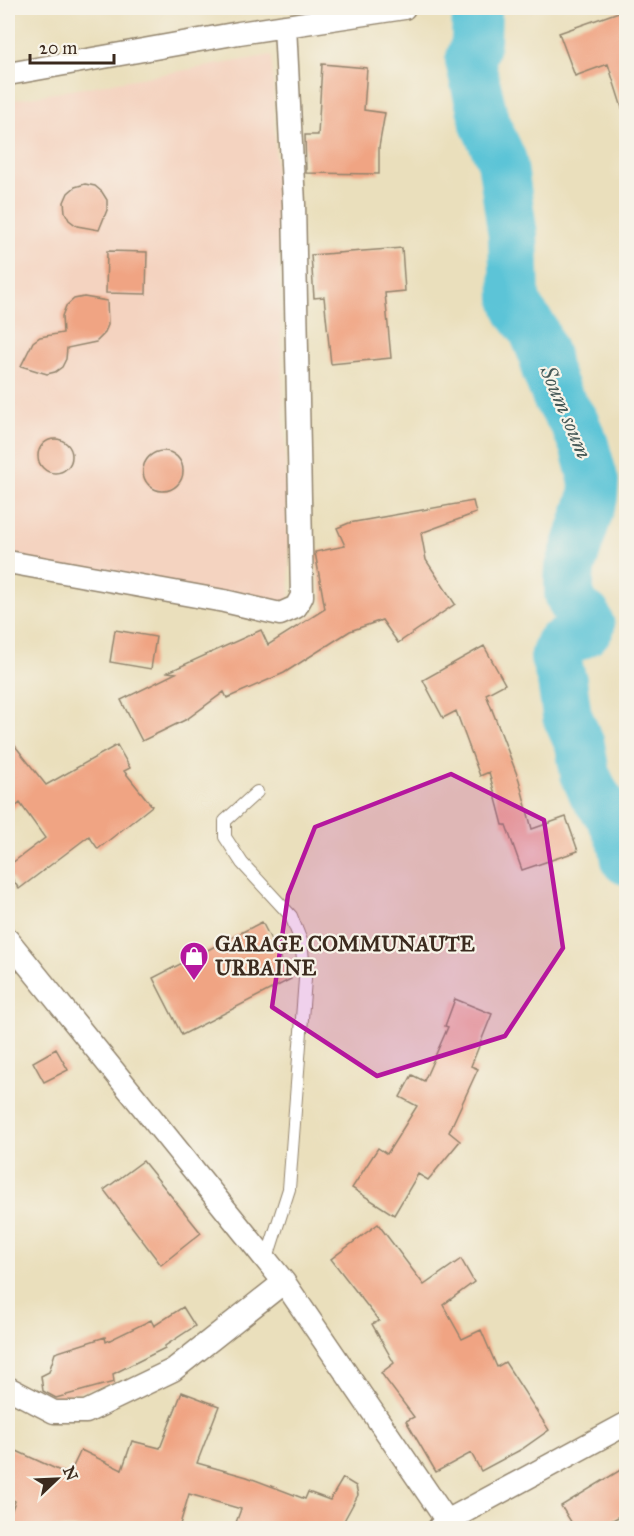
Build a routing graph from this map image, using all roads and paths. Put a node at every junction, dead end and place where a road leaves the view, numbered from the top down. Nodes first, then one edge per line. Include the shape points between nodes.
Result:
1 (404, 8) edge
2 (285, 26) junction
3 (8, 74) edge
4 (8, 562) edge
5 (257, 792) dead end
6 (8, 940) edge
7 (266, 1261) junction
8 (284, 1282) junction
9 (8, 1388) edge
10 (627, 1424) edge
11 (443, 1525) edge

1 - 2 street
2 - 3 street
2 - 4 street via 294,204 303,596 296,607 280,614
5 - 7 lane via 225,821 225,837 242,863 291,916 302,940 305,979 289,1188
6 - 7 street
7 - 8 street
8 - 9 street via 173,1370 86,1412 54,1412
8 - 11 street
10 - 11 street

